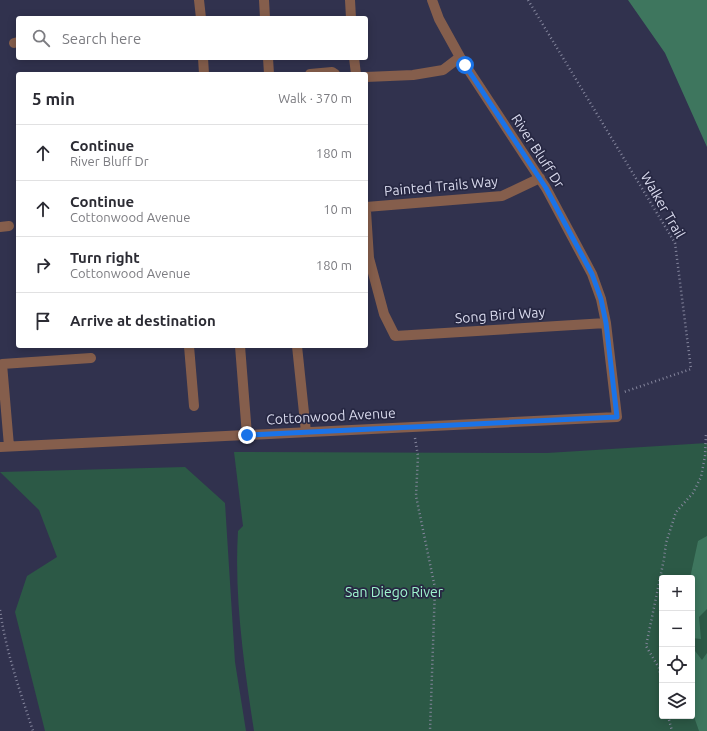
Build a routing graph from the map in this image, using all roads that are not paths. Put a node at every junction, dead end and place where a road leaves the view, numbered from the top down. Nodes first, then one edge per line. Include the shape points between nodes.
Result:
1 (199, 0) edge
2 (264, 0) edge
3 (350, 0) edge
4 (432, 0) edge
5 (201, 16) edge
6 (265, 16) edge
7 (351, 16) edge
8 (460, 57) junction
9 (203, 60) edge
10 (268, 60) edge
11 (354, 60) edge
12 (204, 72) edge
13 (269, 72) edge
14 (356, 72) edge
15 (368, 77) edge
16 (540, 178) junction
17 (368, 207) edge
18 (368, 242) edge
19 (606, 323) junction
20 (189, 348) edge
21 (240, 348) edge
22 (297, 348) edge
23 (91, 358) dead end
24 (1, 364) edge
25 (616, 395) joint
26 (194, 406) dead end
27 (306, 432) junction
28 (247, 435) junction
29 (5, 446) edge

1 - 5 street
2 - 6 street
3 - 7 street
4 - 8 street, River Bluff Dr via 439,19
8 - 15 street via 443,70
8 - 16 street, River Bluff Dr
9 - 12 street
10 - 13 street
11 - 14 street
16 - 17 street, Painted Trails Way via 502,196
16 - 19 street, River Bluff Dr via 592,274
18 - 19 street, Song Bird Way via 369,258 384,314 395,336
19 - 25 street, River Bluff Dr
20 - 26 street
21 - 28 street
22 - 27 street
23 - 24 street
24 - 29 street
25 - 27 street, Cottonwood Avenue via 617,417
27 - 28 street, Cottonwood Avenue
28 - 29 street, Cottonwood Avenue

